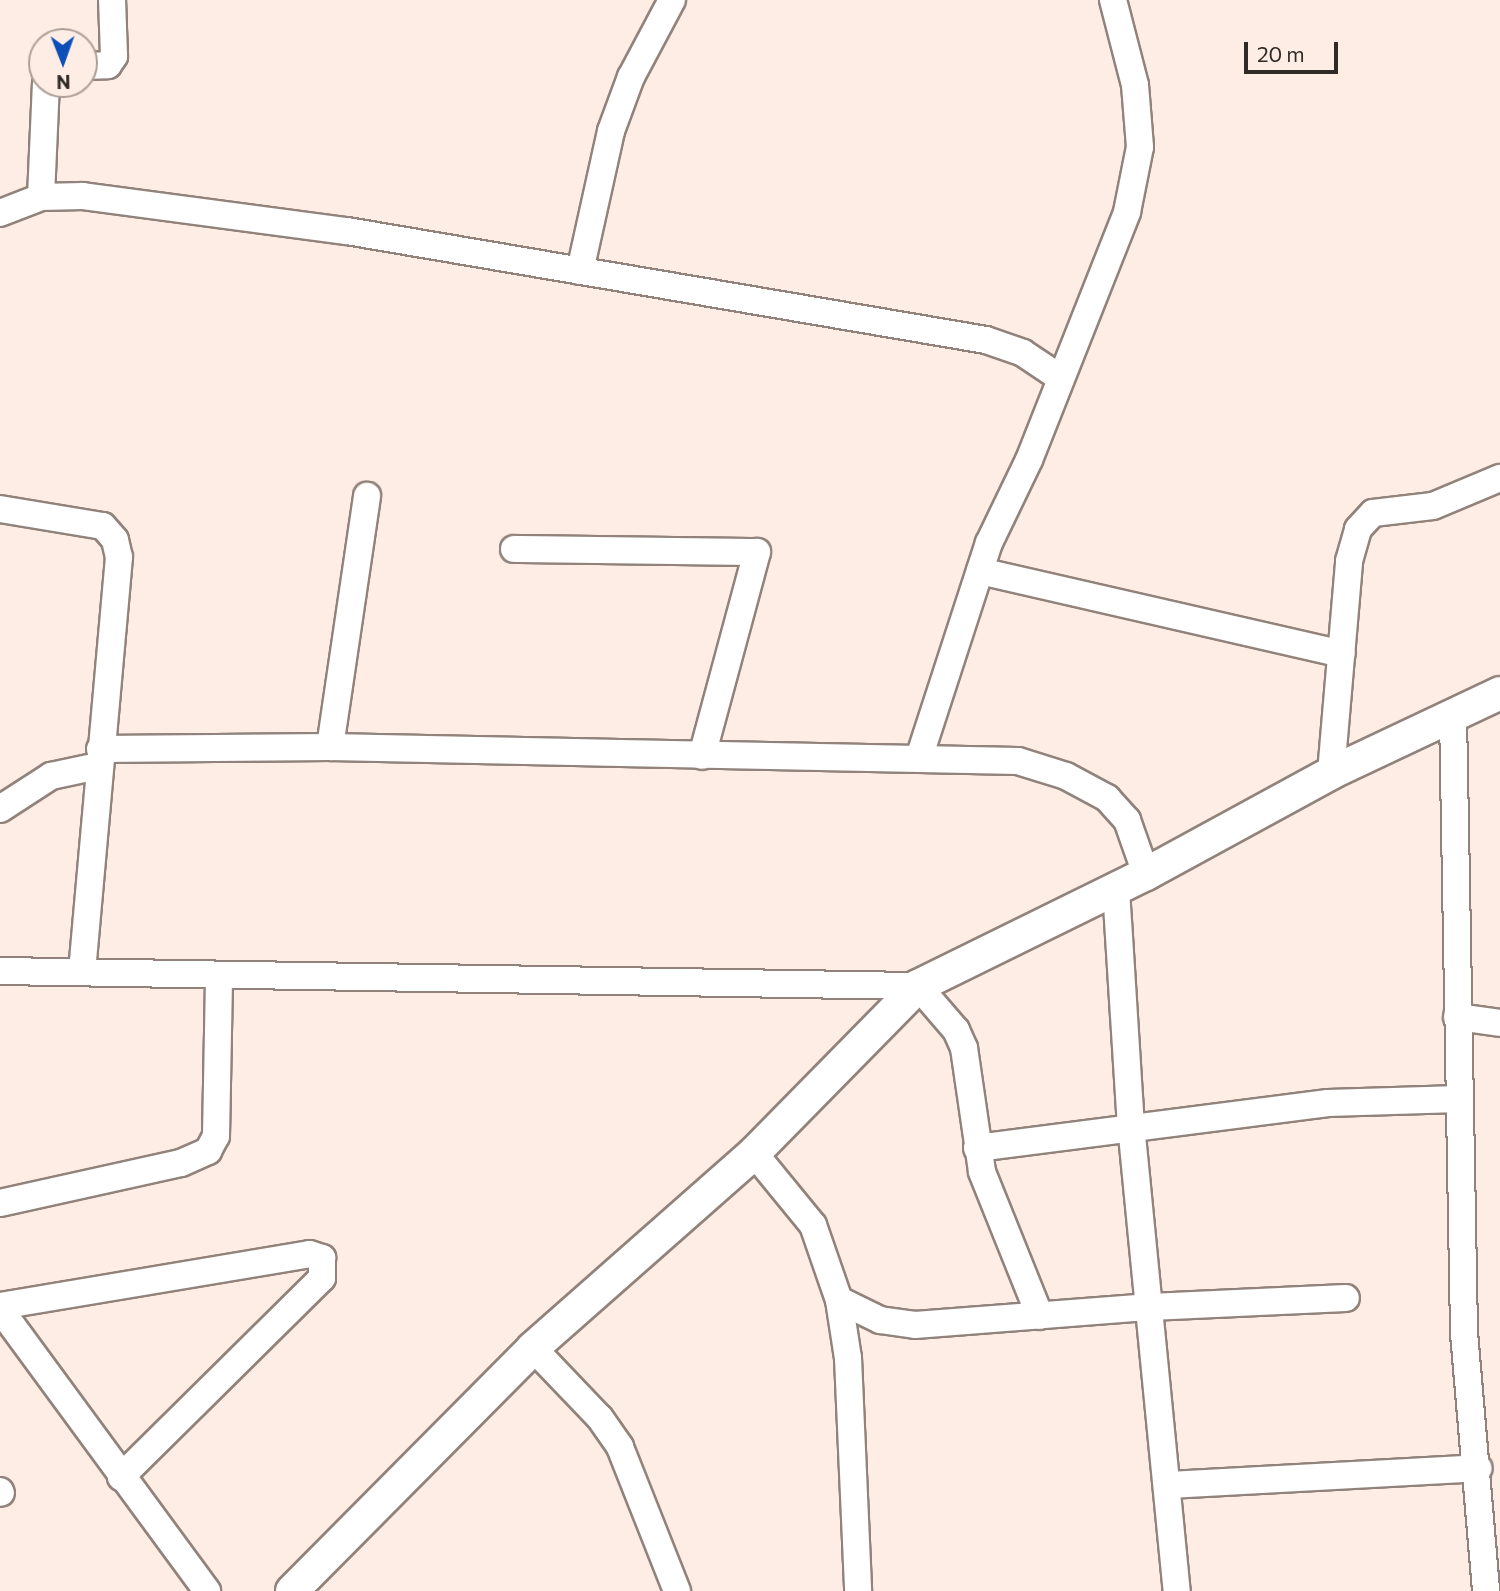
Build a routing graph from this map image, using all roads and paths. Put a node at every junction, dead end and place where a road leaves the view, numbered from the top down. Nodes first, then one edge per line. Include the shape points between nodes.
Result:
1 (112, 0) edge
2 (672, 0) edge
3 (1113, 0) edge
4 (98, 65) edge
5 (45, 98) edge
6 (41, 197) junction
7 (0, 213) edge
8 (580, 271) junction
9 (1059, 377) junction
10 (1500, 478) edge
11 (366, 496) dead end
12 (0, 509) edge
13 (514, 549) dead end
14 (980, 571) junction
15 (1342, 654) junction
16 (1500, 693) edge
17 (1453, 714) junction
18 (330, 747) junction
19 (702, 756) junction
20 (99, 757) junction
21 (919, 758) junction
22 (1331, 773) junction
23 (0, 809) edge
24 (1146, 874) junction
25 (1116, 889) junction
26 (0, 971) edge
27 (82, 971) junction
28 (219, 976) junction
29 (918, 986) junction
30 (1457, 1017) junction
31 (1500, 1023) edge
32 (1459, 1100) junction
33 (1131, 1125) junction
34 (977, 1148) junction
35 (754, 1153) junction
36 (0, 1203) edge
37 (1346, 1298) dead end
38 (839, 1300) junction
39 (1150, 1307) junction
40 (0, 1308) edge
41 (1041, 1316) junction
42 (533, 1348) junction
43 (1479, 1468) junction
44 (121, 1477) junction
45 (1168, 1485) junction
46 (207, 1591) edge
47 (292, 1591) edge
48 (677, 1591) edge
49 (858, 1591) edge
50 (1178, 1591) edge
51 (1486, 1591) edge

1 - 4 street via 114,56 108,65
2 - 8 street via 631,77 611,131
3 - 9 street via 1135,85 1140,147 1127,212
5 - 6 street
6 - 7 street
6 - 8 street via 83,196 138,207 254,218
8 - 9 street via 986,340 1023,353
9 - 14 street
10 - 15 street via 1433,506 1373,513 1358,529 1349,561
11 - 18 street
12 - 20 street via 103,526 115,540 119,557
13 - 19 street via 757,552
14 - 15 street
14 - 21 street
15 - 22 street
16 - 17 street
17 - 22 street
17 - 30 street
18 - 19 street
18 - 20 street
19 - 21 street
20 - 23 street via 51,776
20 - 27 street
21 - 24 street via 1018,761 1066,776 1107,798 1127,820
22 - 24 street
24 - 25 street
25 - 29 street
25 - 33 street
26 - 27 street
27 - 28 street
28 - 29 street
28 - 36 street via 216,1136 208,1151 181,1163
29 - 34 street via 956,1030 964,1048
29 - 35 street
30 - 31 street
30 - 32 street
32 - 33 street via 1328,1103
32 - 43 street via 1464,1333
33 - 34 street
33 - 39 street
34 - 41 street via 982,1172
35 - 38 street via 813,1225
35 - 42 street
37 - 39 street
38 - 41 street via 880,1320 915,1325
38 - 49 street via 848,1358
39 - 41 street
39 - 45 street
40 - 44 street
40 - 44 street via 310,1254 322,1258 322,1278
42 - 47 street
42 - 48 street via 600,1418 620,1447
43 - 45 street
43 - 51 street
44 - 46 street
45 - 50 street

